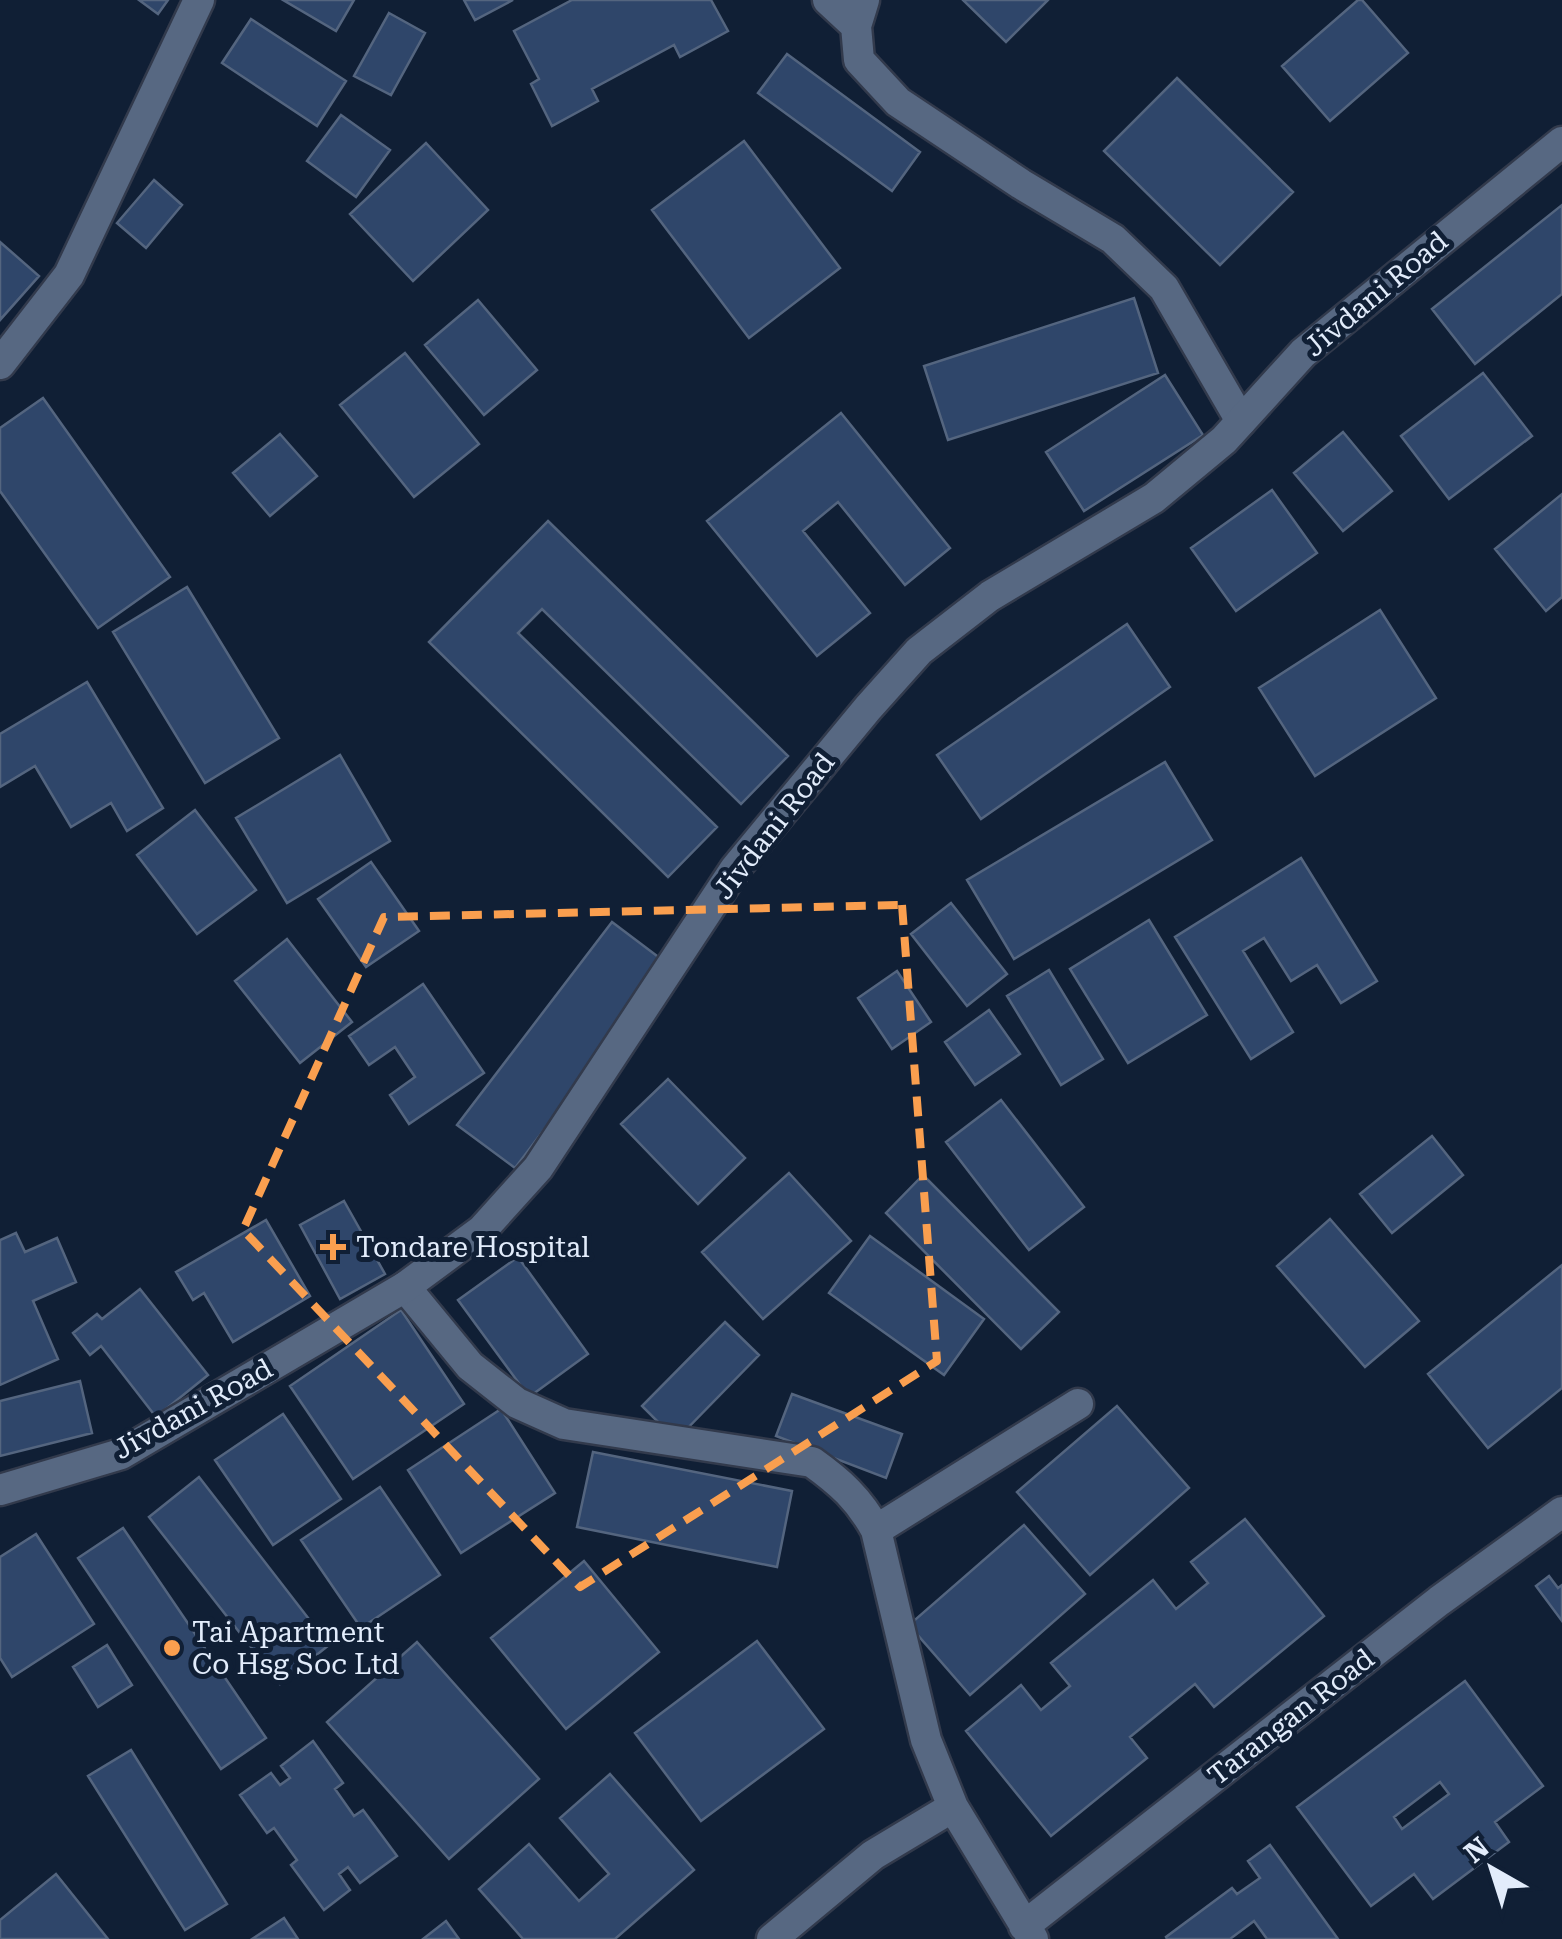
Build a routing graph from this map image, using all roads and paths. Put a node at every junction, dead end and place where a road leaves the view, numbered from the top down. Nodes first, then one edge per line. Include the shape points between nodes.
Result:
1 (199, 0) edge
2 (828, 0) edge
3 (860, 13) edge
4 (1562, 142) edge
5 (0, 364) edge
6 (1241, 421) junction
7 (405, 1286) junction
8 (1078, 1404) dead end
9 (0, 1490) edge
10 (1562, 1512) edge
11 (876, 1530) junction
12 (953, 1807) junction
13 (1028, 1932) edge
14 (772, 1939) edge

1 - 5 street via 70,275
2 - 3 street
3 - 6 street via 859,60 898,102 1113,239 1164,288
4 - 6 street, Jivdani Road via 1304,354
6 - 7 street, Jivdani Road via 1154,498 990,596 919,651 735,869 538,1168 482,1230
7 - 9 street, Jivdani Road via 121,1454
7 - 11 street via 470,1366 517,1402 564,1424 812,1462 862,1504
8 - 11 street
10 - 13 street, Tarangan Road via 1439,1601
11 - 12 street via 926,1740
12 - 13 street
12 - 14 street via 873,1855

